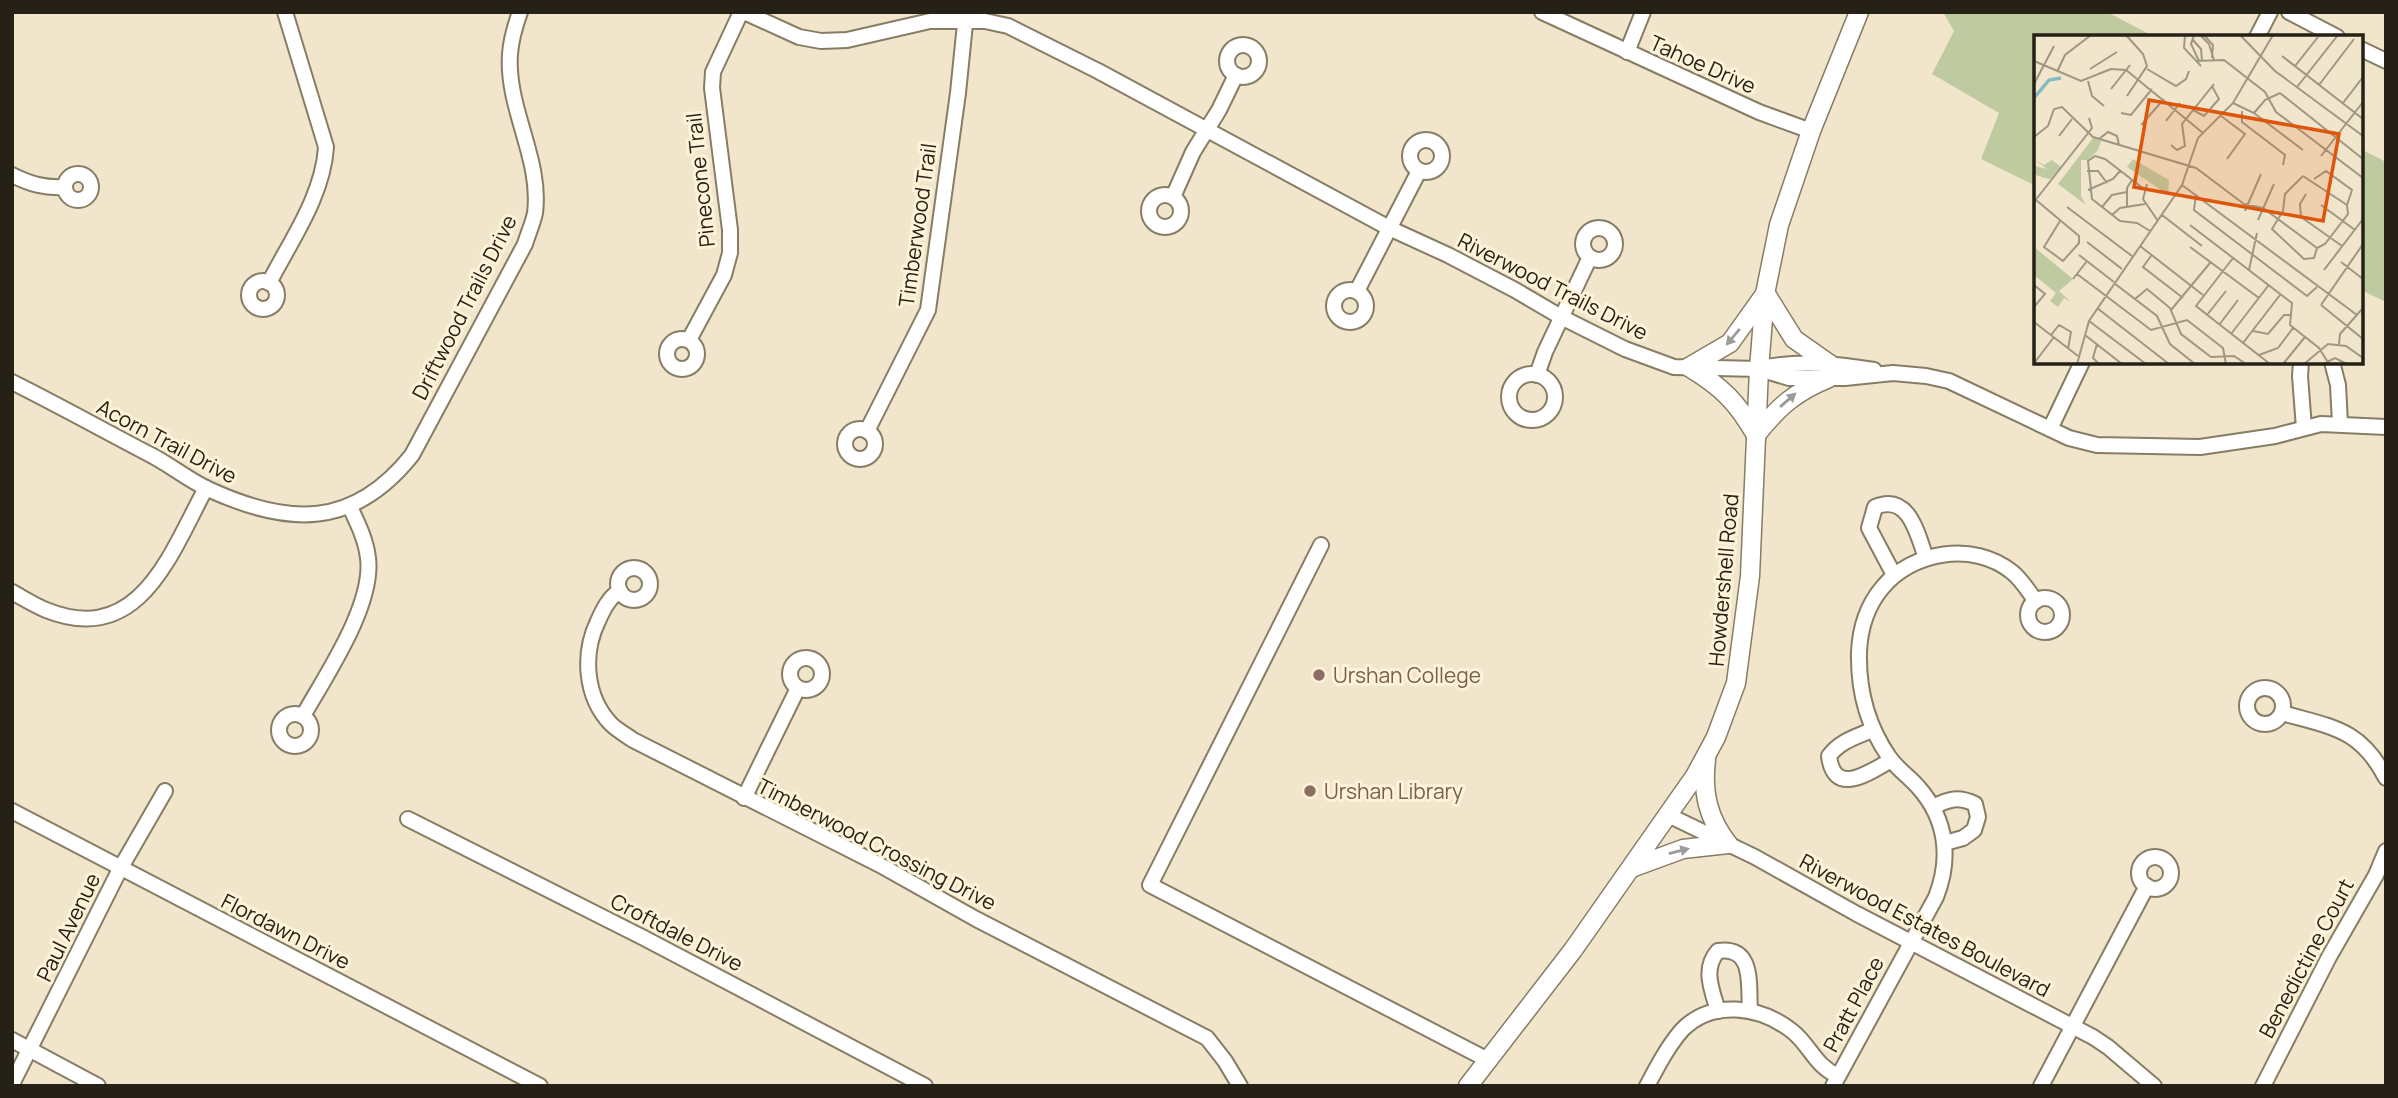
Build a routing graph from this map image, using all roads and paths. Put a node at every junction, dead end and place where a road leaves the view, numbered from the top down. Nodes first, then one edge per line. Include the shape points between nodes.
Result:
1 (285, 12) edge
2 (520, 12) edge
3 (743, 12) edge
4 (1542, 12) edge
5 (1643, 12) edge
6 (1860, 12) edge
7 (2270, 12) edge
8 (2289, 12) edge
9 (966, 16) edge
10 (2259, 35) edge
11 (2333, 35) edge
12 (2363, 50) edge
13 (1627, 52) junction
14 (2386, 61) edge
15 (1236, 75) dead end
16 (1207, 130) junction
17 (1811, 131) junction
18 (1419, 170) dead end
19 (12, 175) edge
20 (64, 187) dead end
21 (1173, 197) dead end
22 (1389, 228) junction
23 (1590, 257) dead end
24 (269, 283) dead end
25 (1357, 291) dead end
26 (1765, 294) junction
27 (1561, 317) junction
28 (689, 340) dead end
29 (2081, 364) edge
30 (2301, 364) edge
31 (2333, 364) edge
32 (1689, 367) junction
33 (1759, 369) junction
34 (1830, 371) junction
35 (1538, 375) dead end
36 (12, 382) edge
37 (2340, 424) junction
38 (2386, 427) edge
39 (2304, 428) junction
40 (2050, 429) junction
41 (867, 431) dead end
42 (1756, 435) junction
43 (206, 488) junction
44 (350, 507) junction
45 (1321, 545) dead end
46 (1926, 558) junction
47 (1894, 575) junction
48 (620, 591) dead end
49 (12, 592) edge
50 (2036, 601) dead end
51 (798, 688) dead end
52 (2282, 713) dead end
53 (303, 716) dead end
54 (1872, 730) junction
55 (1707, 754) junction
56 (1891, 760) junction
57 (2385, 776) edge
58 (165, 791) dead end
59 (744, 798) junction
60 (1933, 807) junction
61 (12, 811) edge
62 (1668, 815) junction
63 (408, 819) dead end
64 (1945, 843) junction
65 (1728, 844) junction
66 (2386, 851) edge
67 (1633, 867) junction
68 (120, 869) junction
69 (2147, 886) dead end
70 (1910, 942) junction
71 (1750, 1010) junction
72 (1718, 1011) junction
73 (2070, 1027) junction
74 (12, 1040) edge
75 (30, 1051) junction
76 (1488, 1060) junction
77 (1835, 1081) edge
78 (12, 1084) edge
79 (98, 1086) edge
80 (540, 1086) edge
81 (925, 1086) edge
82 (1240, 1086) edge
83 (1468, 1086) edge
84 (1647, 1086) edge
85 (2041, 1086) edge
86 (2154, 1086) edge
87 (2263, 1086) edge

1 - 24 street via 326,147 320,184
2 - 44 street, Driftwood Trails Drive via 509,55 535,189 535,214 525,244 412,455 396,475
3 - 9 street, Riverwood Trails Drive via 799,37 821,40 847,40
3 - 28 street, Pinecone Trail via 718,61 712,88 730,253 724,275
4 - 13 street, Tahoe Drive
5 - 13 street
6 - 17 main road, Howdershell Road
7 - 10 street
8 - 11 street
9 - 16 street, Riverwood Trails Drive via 1008,26
9 - 41 street, Timberwood Trail via 928,310
12 - 14 street
13 - 17 street, Tahoe Drive
15 - 16 street
16 - 21 street
16 - 22 street, Riverwood Trails Drive
17 - 26 main road, Howdershell Road via 1779,225
18 - 22 street
19 - 20 street via 46,188
22 - 25 street
22 - 27 street, Riverwood Trails Drive
23 - 27 street
26 -> 32 main road via 1730,343
26 - 33 main road, Howdershell Road
26 - 34 main road via 1794,339
27 - 32 street, Riverwood Trails Drive via 1625,349 1674,367
27 - 35 street
29 - 40 street
30 - 39 street
31 - 37 street
32 - 33 street, Riverwood Trails Drive
32 - 42 main road via 1730,396
33 - 34 street, Riverwood Trails Drive via 1788,363
33 - 42 main road, Howdershell Road
34 - 40 street, Riverwood Trails Drive via 1949,381
42 -> 34 main road via 1795,394
36 - 43 street, Acorn Trail Drive
37 - 38 street
37 - 39 street
39 - 40 street via 2228,444 2162,448 2096,445
42 - 55 main road, Howdershell Road via 1750,576 1736,683
43 - 44 street, Acorn Trail Drive via 282,514 318,515
43 - 49 street via 155,582 135,603 108,616 77,618 47,610
44 - 53 street via 368,559 364,601
45 - 76 street via 1150,886
46 - 47 street
46 - 47 street via 1903,509 1895,503 1875,507 1869,528
46 - 50 street via 1950,554 1984,557 2012,572
47 - 54 street via 1872,603 1861,634 1860,688
48 - 59 street, Timberwood Crossing Drive via 613,595 591,636 587,657 598,706 633,740
51 - 59 street
52 - 57 street via 2343,731 2375,758
54 - 56 street
54 - 56 street via 1847,740 1829,756 1836,776 1858,778
55 - 62 main road, Howdershell Road
55 - 65 main road via 1706,803
56 - 60 street
58 - 68 street, Paul Avenue
59 - 82 street, Timberwood Crossing Drive via 1207,1038
60 - 64 street
60 - 64 street via 1950,798 1975,804 1979,817 1975,830
61 - 68 street, Flordawn Drive
62 - 65 street, Riverwood Estates Boulevard
62 - 67 main road, Howdershell Road
63 - 81 street, Croftdale Drive
64 - 70 street, Pratt Place via 1943,879
67 -> 65 main road via 1684,849
65 - 70 street, Riverwood Estates Boulevard
66 - 87 street, Benedictine Court
67 - 76 main road, Howdershell Road
68 - 75 street, Paul Avenue
68 - 80 street, Flordawn Drive
69 - 73 street
70 - 73 street, Riverwood Estates Boulevard
70 - 77 street, Pratt Place
71 - 72 street
71 - 72 street via 1744,960 1738,951 1729,949 1718,951 1709,968
71 - 77 street via 1794,1032
72 - 84 street via 1683,1030
73 - 85 street
73 - 86 street, Riverwood Estates Boulevard via 2108,1047
74 - 75 street
75 - 78 street, Paul Avenue
75 - 79 street
76 - 83 main road, Howdershell Road

